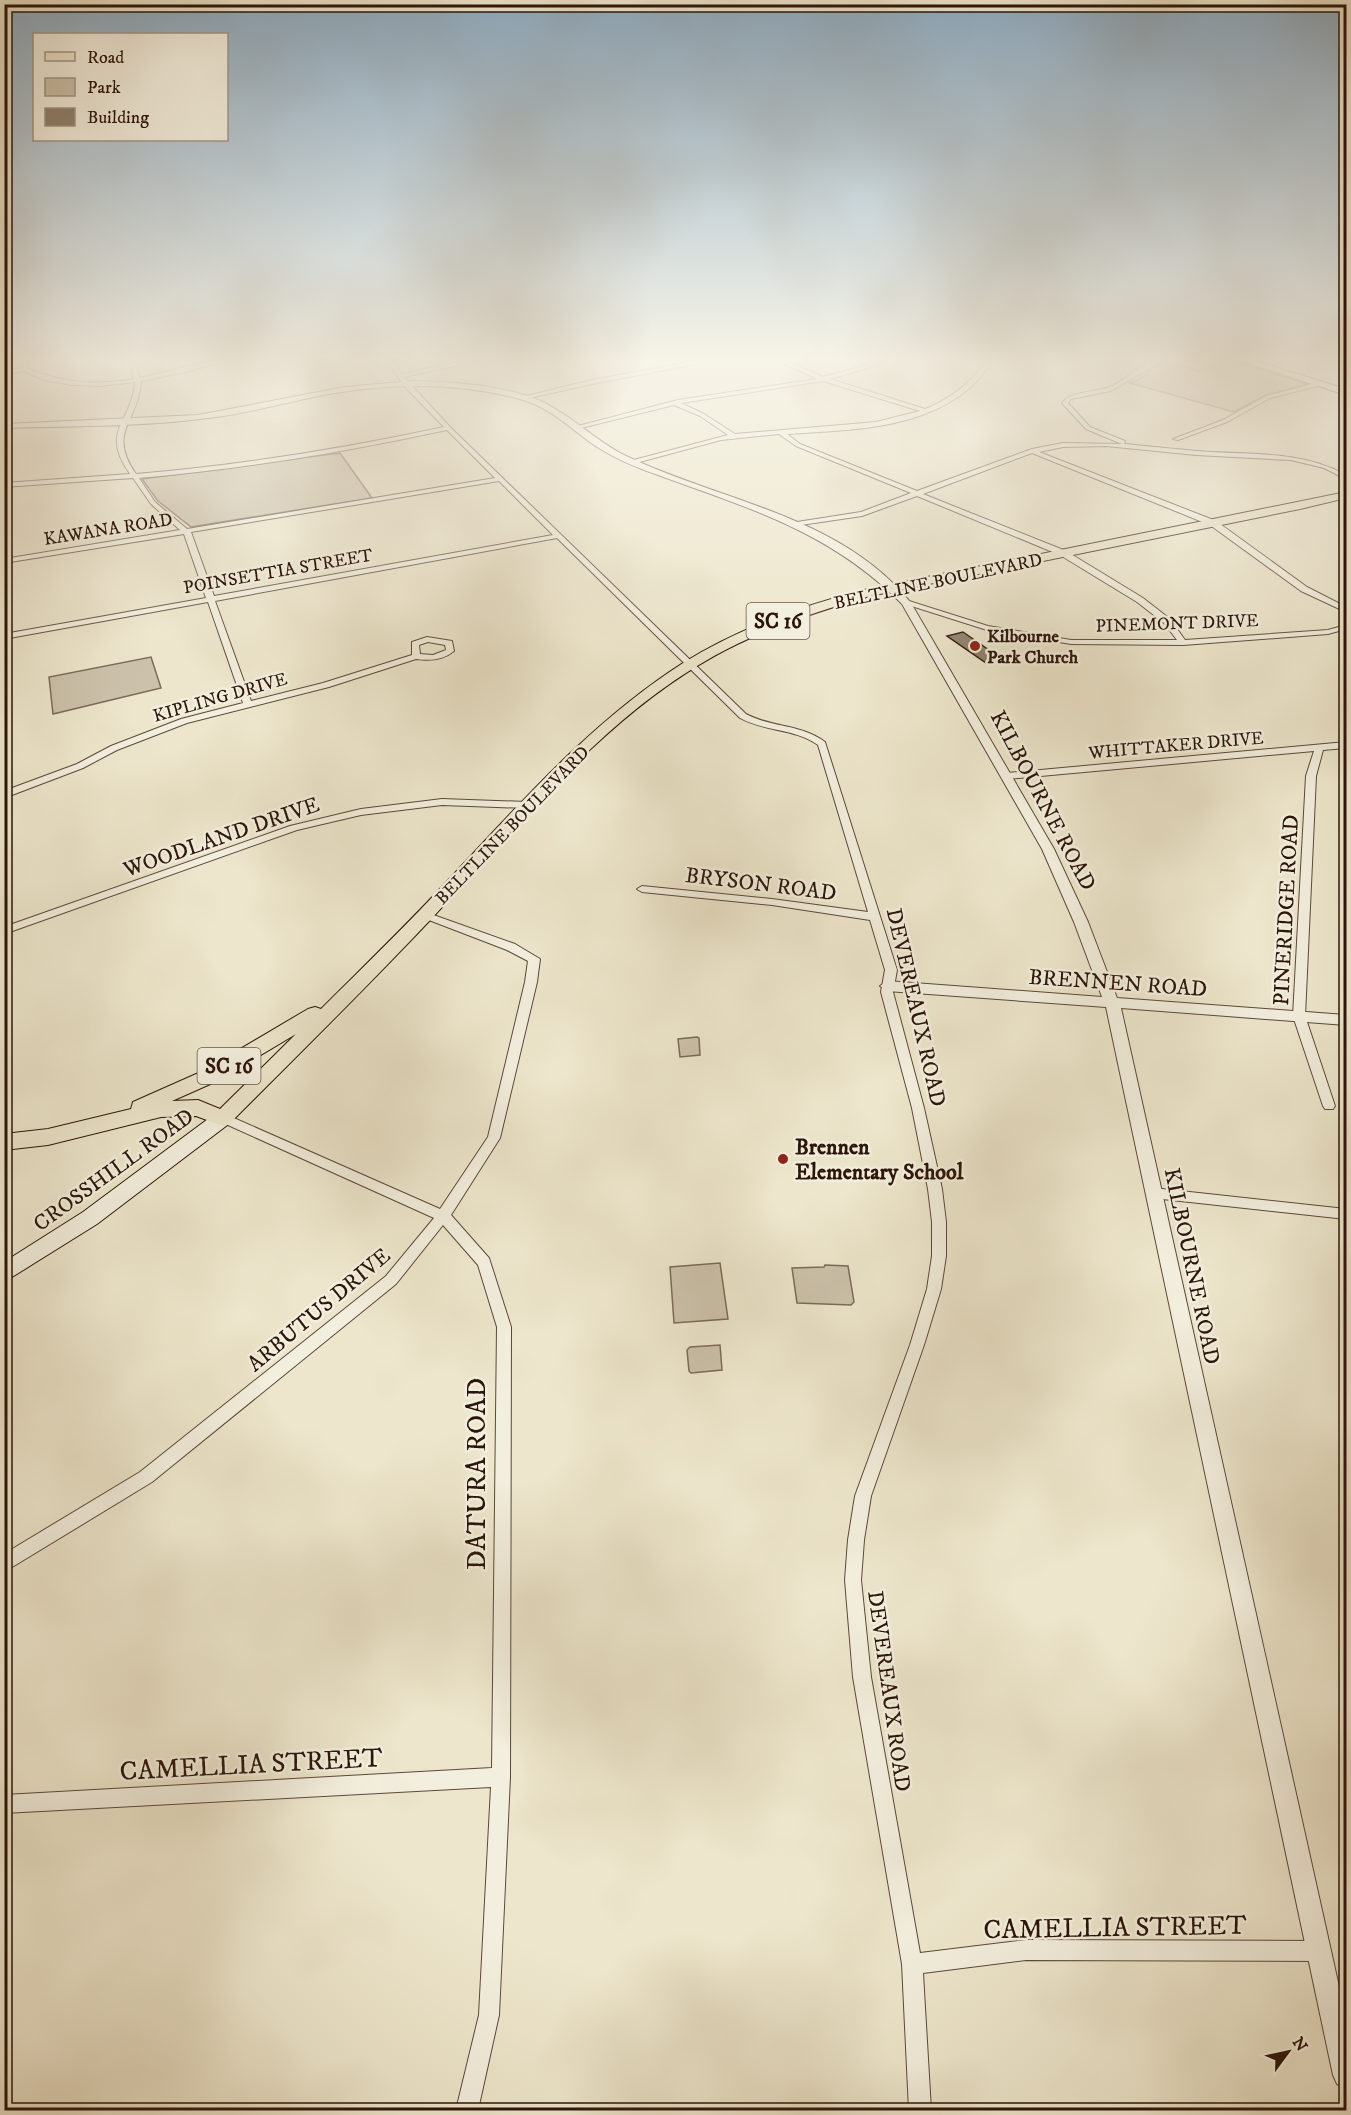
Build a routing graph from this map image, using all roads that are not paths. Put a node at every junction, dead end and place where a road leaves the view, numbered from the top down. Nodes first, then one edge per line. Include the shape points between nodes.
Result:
1 (122, 456) edge
2 (301, 456) edge
3 (476, 456) edge
4 (620, 456) edge
5 (657, 456) edge
6 (823, 456) edge
7 (1020, 456) edge
8 (1044, 456) edge
9 (1247, 456) edge
10 (632, 462) junction
11 (133, 476) junction
12 (1347, 477) edge
13 (501, 480) junction
14 (4, 485) edge
15 (916, 495) junction
16 (1345, 497) edge
17 (1214, 523) junction
18 (797, 524) junction
19 (187, 532) junction
20 (557, 536) junction
21 (1063, 553) junction
22 (4, 561) edge
23 (892, 587) junction
24 (209, 598) junction
25 (906, 603) junction
26 (1347, 610) edge
27 (1347, 627) edge
28 (4, 637) edge
29 (1183, 643) junction
30 (416, 656) dead end
31 (689, 664) junction
32 (248, 704) junction
33 (1347, 745) edge
34 (1318, 749) junction
35 (1008, 776) junction
36 (4, 795) edge
37 (527, 805) junction
38 (642, 889) dead end
39 (425, 915) junction
40 (876, 917) junction
41 (4, 932) edge
42 (887, 986) junction
43 (345, 995) junction
44 (1112, 1003) junction
45 (1299, 1016) junction
46 (1347, 1020) edge
47 (1329, 1106) dead end
48 (223, 1118) junction
49 (105, 1123) junction
50 (4, 1142) edge
51 (1153, 1193) junction
52 (1347, 1214) edge
53 (443, 1216) junction
54 (4, 1273) edge
55 (4, 1564) edge
56 (501, 1777) junction
57 (4, 1804) edge
58 (1320, 1951) junction
59 (912, 1964) junction
60 (1347, 2075) edge
61 (467, 2110) edge
62 (920, 2110) edge

1 - 11 street
2 - 11 street
3 - 13 street, DEVEREAUX ROAD
4 - 10 street, KILBOURNE ROAD
5 - 10 street
6 - 15 street
7 - 15 street
8 - 17 street
9 - 12 street via 1291,458 1326,466
10 - 18 street, KILBOURNE ROAD
11 - 14 street
11 - 19 street via 153,503
13 - 19 street, KAWANA ROAD
13 - 20 street, DEVEREAUX ROAD
15 - 18 street via 862,514
15 - 21 street
16 - 17 main road, BELTLINE BOULEVARD / SC 16
17 - 21 main road, BELTLINE BOULEVARD / SC 16
17 - 26 street via 1304,590
18 - 23 street, KILBOURNE ROAD via 844,551
19 - 22 street, KAWANA ROAD
19 - 24 street
20 - 24 street, POINSETTIA STREET
20 - 31 street, DEVEREAUX ROAD
21 - 23 main road, BELTLINE BOULEVARD / SC 16
21 - 29 street via 1140,600 1167,621
23 - 25 street, KILBOURNE ROAD
23 - 31 main road, BELTLINE BOULEVARD / SC 16 via 776,622
24 - 28 street, POINSETTIA STREET
24 - 32 street
25 - 29 street, PINEMONT DRIVE via 987,628 1071,642
25 - 35 street, KILBOURNE ROAD
27 - 29 street, PINEMONT DRIVE via 1328,632
30 - 32 street, KIPLING DRIVE via 326,685
31 - 37 main road, BELTLINE BOULEVARD / SC 16 via 627,709
31 - 40 street, DEVEREAUX ROAD via 748,719 804,732 822,744
32 - 36 street, KIPLING DRIVE via 184,721
33 - 34 street, WHITTAKER DRIVE
34 - 35 street, WHITTAKER DRIVE
34 - 45 street, PINERIDGE ROAD via 1311,785
35 - 44 street, KILBOURNE ROAD via 1065,885
37 - 39 main road, BELTLINE BOULEVARD / SC 16
37 - 41 street, WOODLAND DRIVE via 442,802 361,812 305,825
38 - 40 street, BRYSON ROAD
39 - 43 main road, BELTLINE BOULEVARD / SC 16
39 - 53 street, ARBUTUS DRIVE via 534,959 494,1138
40 - 42 street, DEVEREAUX ROAD via 891,970
42 - 44 street, BRENNEN ROAD
42 - 59 street, DEVEREAUX ROAD via 935,1189 939,1256 934,1289 917,1345 863,1496 853,1580 862,1677
43 - 48 main road, CROSSHILL ROAD / SC 16
43 - 49 main road, SC 16 via 210,1076
44 - 45 street, BRENNEN ROAD
44 - 51 street, KILBOURNE ROAD
45 - 46 street, BRENNEN ROAD
45 - 47 street, PINERIDGE ROAD
48 - 49 main road, DATURA ROAD / SC 16 via 198,1108 161,1109
48 - 53 street, DATURA ROAD
48 - 54 main road, CROSSHILL ROAD via 90,1218
49 - 50 main road, SC 16 via 48,1137
51 - 52 street
51 - 58 street, KILBOURNE ROAD
53 - 55 street, ARBUTUS DRIVE via 391,1280 146,1478
53 - 56 street, DATURA ROAD via 484,1262 504,1327
56 - 57 street, CAMELLIA STREET
56 - 61 street, DATURA ROAD via 489,2015
58 - 59 street, CAMELLIA STREET via 1026,1950
58 - 60 street, KILBOURNE ROAD
59 - 62 street, DEVEREAUX ROAD

